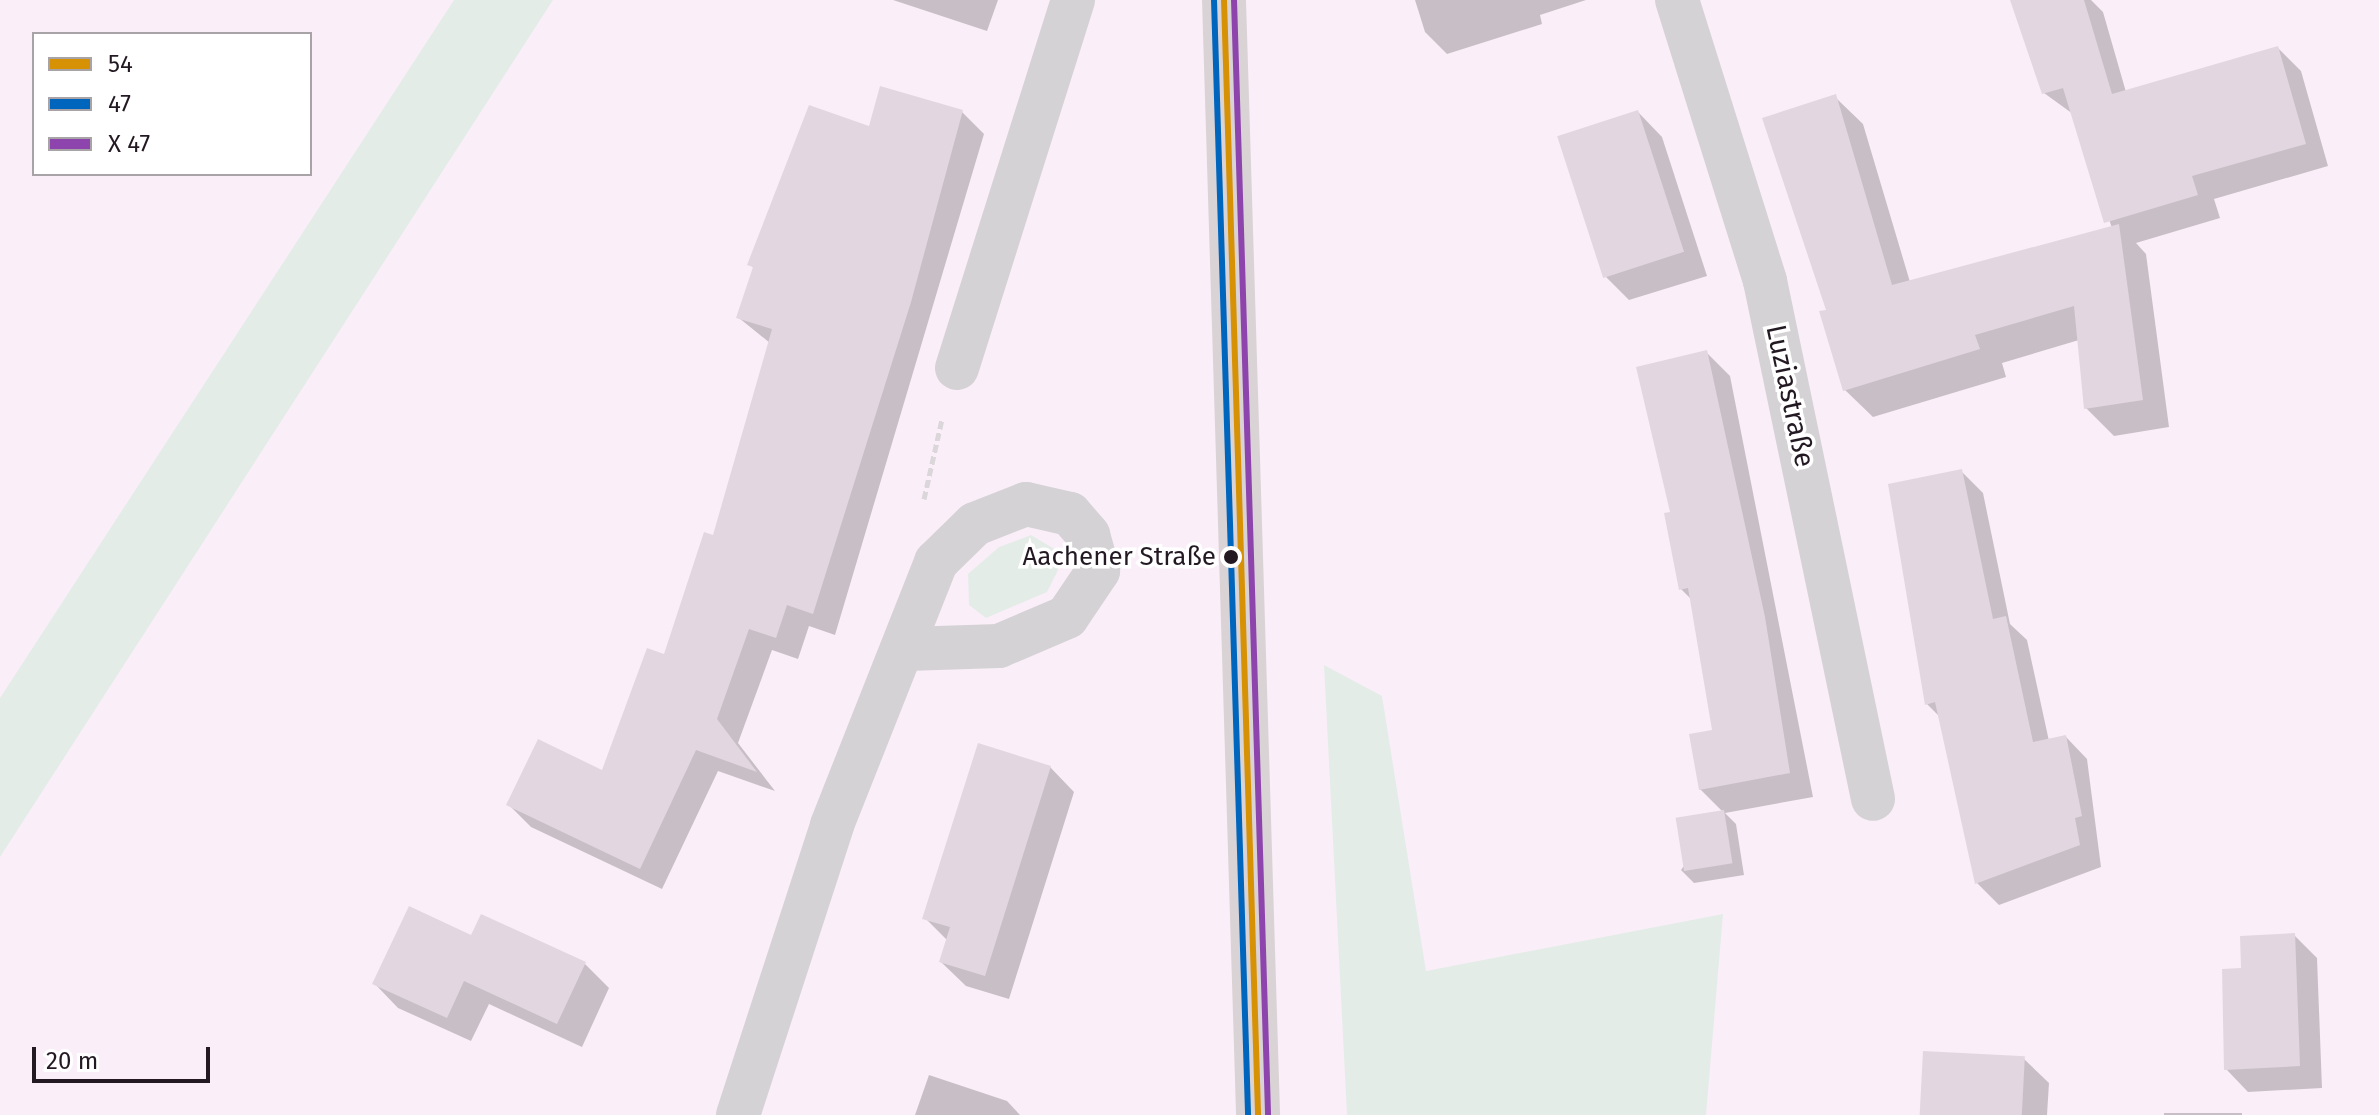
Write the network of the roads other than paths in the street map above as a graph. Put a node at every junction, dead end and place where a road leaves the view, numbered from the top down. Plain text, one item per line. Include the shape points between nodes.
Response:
1 (1073, 0) edge
2 (1224, 0) edge
3 (1677, 0) edge
4 (957, 368) road end
5 (907, 649) junction
6 (1873, 799) dead end
7 (738, 1115) edge
8 (1258, 1115) edge

1 - 4 street
2 - 8 main road
3 - 6 street, Luziastraße via 1765,281
5 - 5 street via 913,608 936,562 975,524 1026,504 1070,514 1088,535 1098,571 1067,617 999,646
5 - 7 street via 837,810

